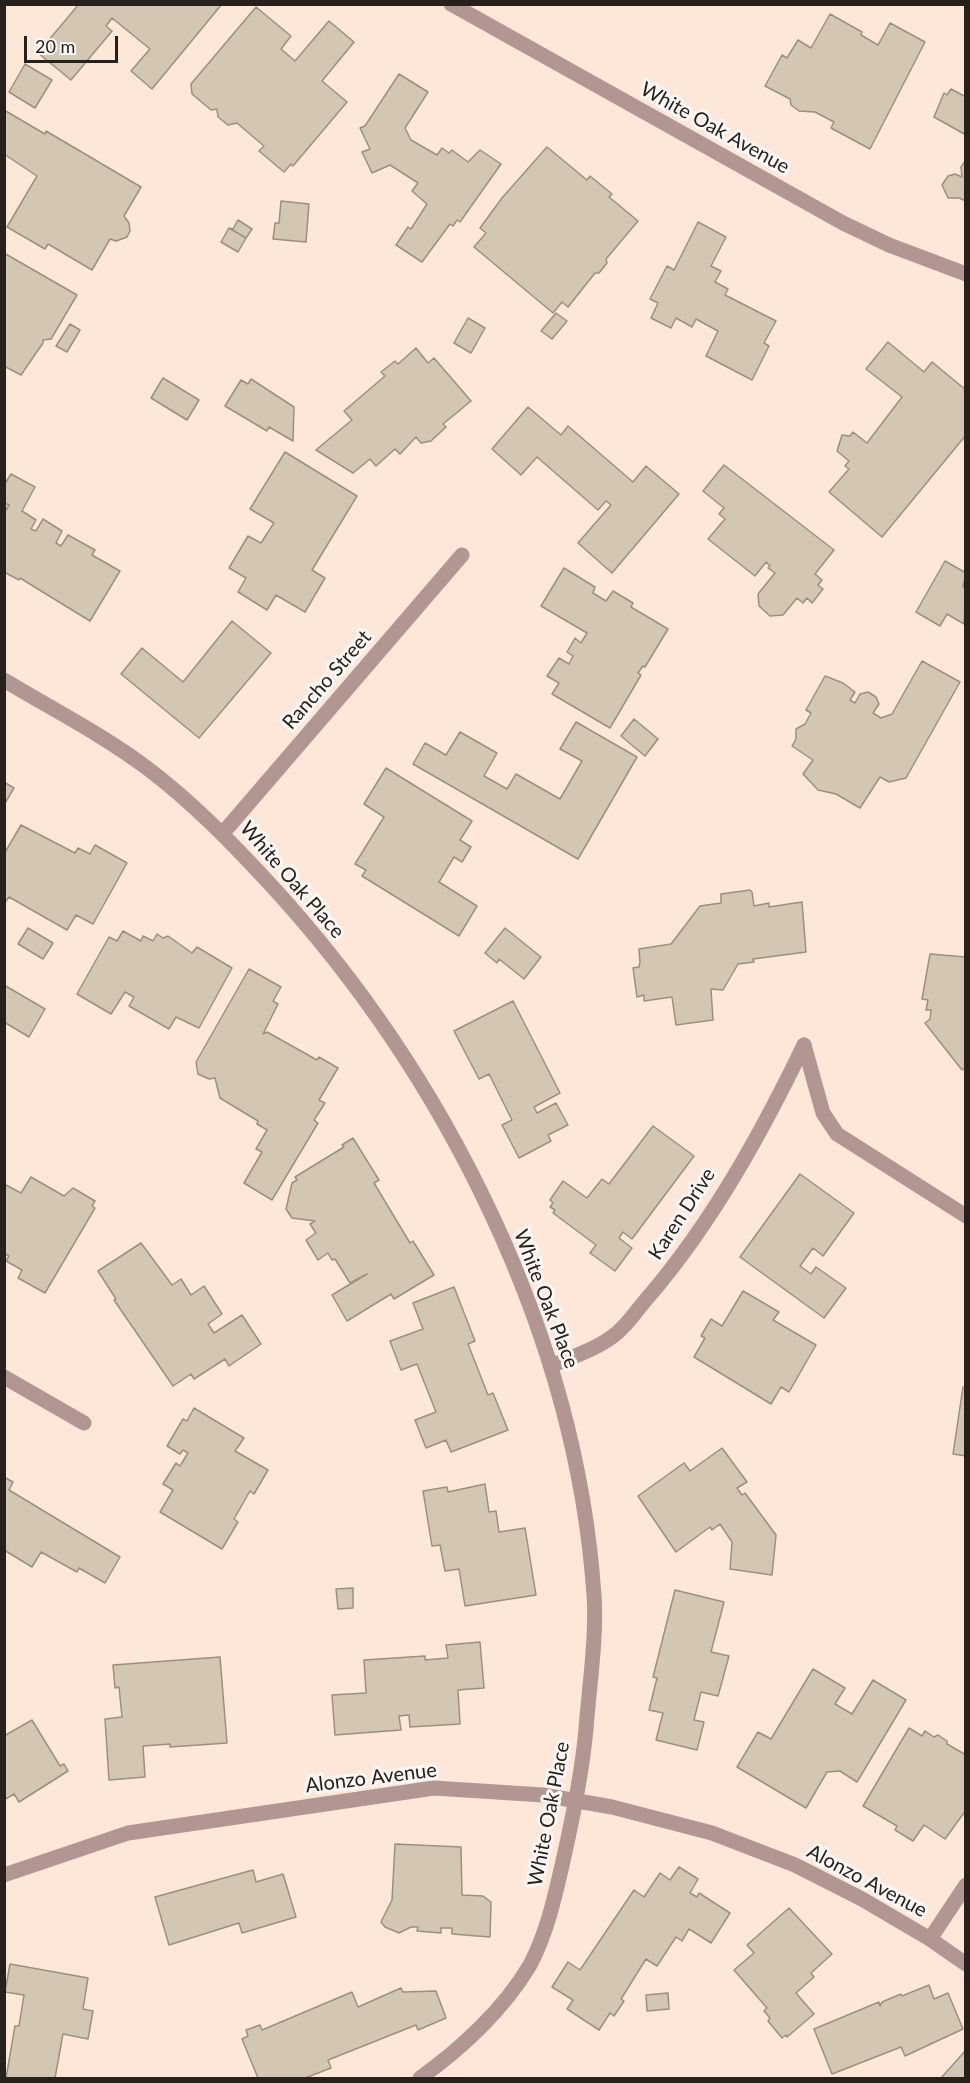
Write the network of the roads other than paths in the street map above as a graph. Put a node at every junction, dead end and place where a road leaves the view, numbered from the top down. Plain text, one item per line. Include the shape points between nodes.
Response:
1 (450, 4) edge
2 (966, 274) edge
3 (462, 555) dead end
4 (4, 680) edge
5 (223, 833) junction
6 (966, 1216) edge
7 (551, 1366) junction
8 (4, 1377) edge
9 (84, 1423) dead end
10 (577, 1800) junction
11 (4, 1875) edge
12 (966, 1885) edge
13 (930, 1939) junction
14 (966, 1964) edge
15 (420, 2079) edge

1 - 2 street, White Oak Avenue via 843,223
3 - 5 street, Rancho Street
4 - 5 street, White Oak Place via 147,768
5 - 7 street, White Oak Place via 309,927 386,1029 469,1168 512,1261
6 - 7 street, Karen Drive via 837,1134 823,1113 804,1045 777,1101 674,1266 618,1332 593,1349
7 - 10 street, White Oak Place via 582,1494 595,1599 584,1760
8 - 9 street
10 - 11 street, Alonzo Avenue via 434,1788 128,1833
10 - 13 street, Alonzo Avenue via 712,1833 795,1866
10 - 15 street, White Oak Place via 551,1914 530,1964 504,2002 447,2059
12 - 13 street
13 - 14 street, Alonzo Avenue

